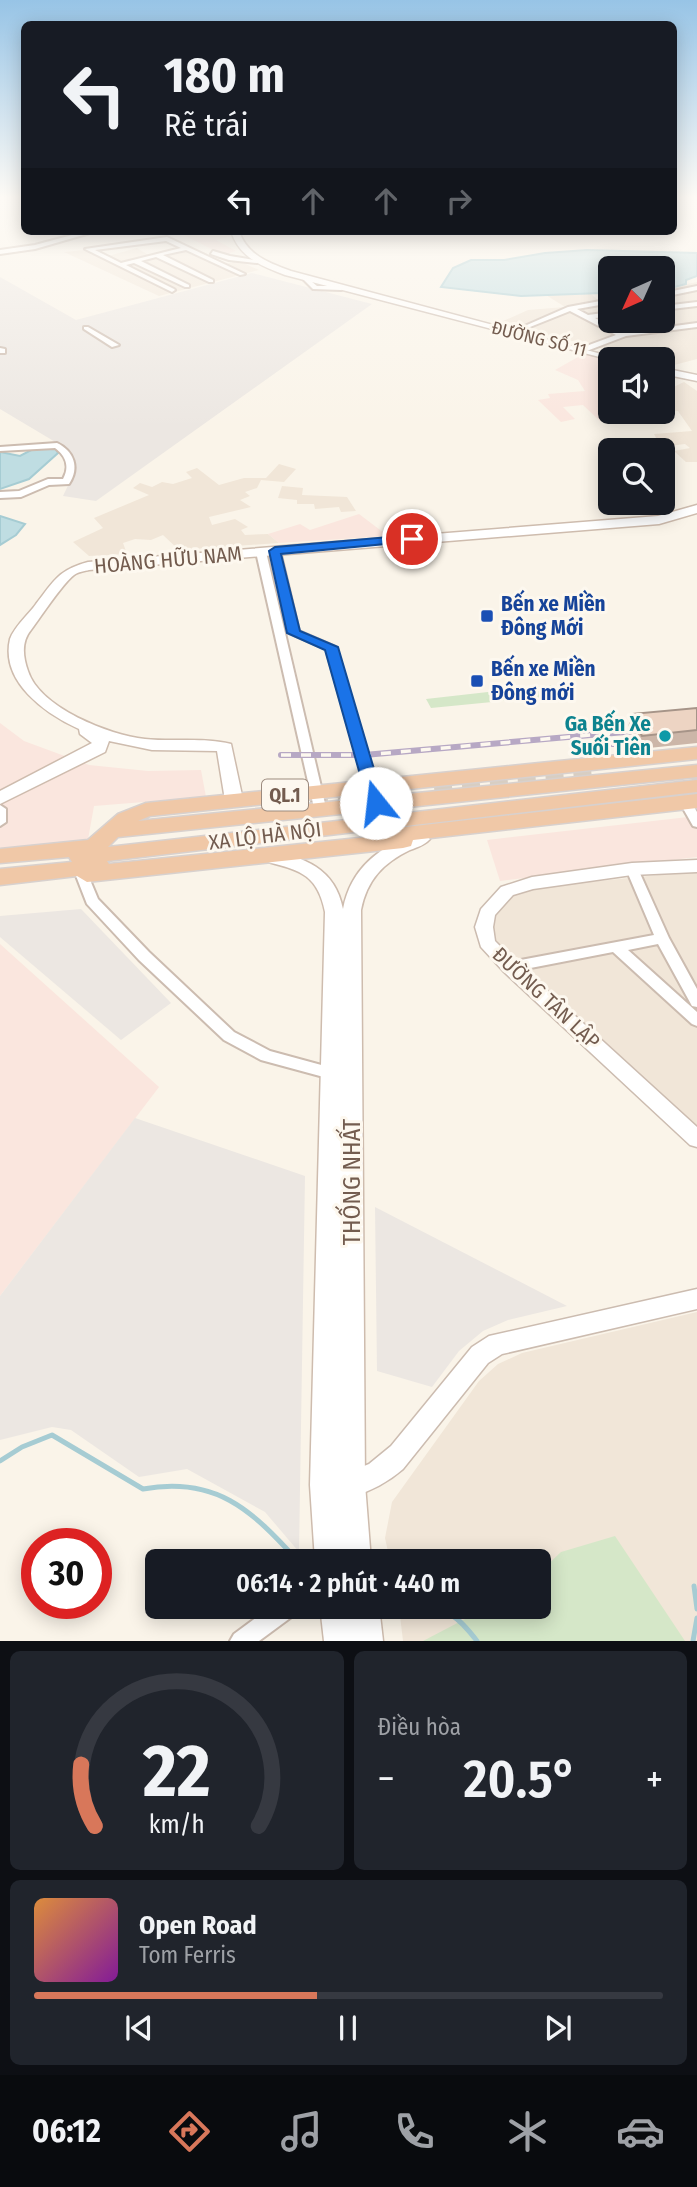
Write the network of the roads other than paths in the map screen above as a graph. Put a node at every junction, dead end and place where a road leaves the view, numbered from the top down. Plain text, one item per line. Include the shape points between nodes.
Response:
1 (142, 276) edge
2 (165, 276) edge
3 (207, 276) edge
4 (298, 276) edge
5 (211, 281) dead end
6 (187, 286) dead end
7 (697, 288) edge
8 (172, 290) dead end
9 (676, 292) edge
10 (598, 303) edge
11 (697, 304) edge
12 (676, 306) edge
13 (570, 308) junction
14 (598, 316) edge
15 (588, 317) junction
16 (697, 325) edge
17 (86, 328) dead end
18 (523, 328) dead end
19 (620, 334) junction
20 (115, 345) dead end
21 (584, 350) junction
22 (598, 354) edge
23 (675, 373) edge
24 (675, 376) edge
25 (697, 378) edge
26 (697, 388) edge
27 (0, 449) edge
28 (0, 495) edge
29 (697, 509) edge
30 (295, 548) junction
31 (268, 552) junction
32 (697, 753) edge
33 (697, 760) edge
34 (596, 771) tunnel mouth
35 (697, 771) edge
36 (434, 787) tunnel mouth
37 (408, 789) tunnel mouth
38 (374, 794) junction
39 (0, 798) edge
40 (234, 800) junction
41 (318, 800) junction
42 (282, 803) tunnel mouth
43 (694, 805) edge
44 (0, 809) edge
45 (0, 822) edge
46 (533, 823) junction
47 (119, 825) junction
48 (421, 839) junction
49 (345, 843) junction
50 (0, 856) edge
51 (257, 856) junction
52 (86, 861) junction
53 (0, 866) edge
54 (697, 866) edge
55 (632, 869) junction
56 (0, 877) edge
57 (0, 883) edge
58 (343, 911) junction
59 (662, 938) junction
60 (616, 947) junction
61 (510, 967) junction
62 (697, 1002) edge
63 (697, 1020) edge
64 (331, 1073) junction
65 (697, 1139) edge
66 (697, 1299) edge
67 (338, 1484) junction
68 (330, 1549) edge
69 (355, 1549) edge
70 (272, 1619) edge
71 (336, 1619) edge
72 (365, 1619) edge
73 (241, 1641) edge
74 (339, 1641) edge
75 (368, 1641) edge

1 - 8 street
2 - 6 street
3 - 5 street
4 - 21 street, ĐƯỜNG SỐ 11
7 - 9 street
10 - 13 street
11 - 12 street
13 - 15 street
13 - 18 street
14 - 15 street
15 - 19 street
16 - 19 street
17 - 20 street
19 - 21 street
21 - 22 street, ĐƯỜNG SỐ 11
23 - 25 street
24 - 26 street
27 - 28 street via 48,444 61,448 71,460 68,480 63,483
29 - 30 main road, HOÀNG HỮU NAM via 659,520
30 - 31 main road, HOÀNG HỮU NAM
30 - 39 main road, HOÀNG HỮU NAM via 88,563 65,570 18,625 6,662 29,700 101,741 99,748
31 - 38 street via 294,633 331,647
31 - 40 main road, HOÀNG HỮU NAM via 75,568 26,625 13,649 13,662 25,685 66,717 134,743 225,748
31 - 41 street
32 - 38 highway, XA LỘ HÀ NỘI / QL.1
33 - 34 highway
35 - 38 highway, XA LỘ HÀ NỘI / QL.1
36 - 37 highway
38 - 41 highway, XA LỘ HÀ NỘI / QL.1
40 - 41 highway, XA LỘ HÀ NỘI / QL.1
40 - 47 highway, XA LỘ HÀ NỘI / QL.1 via 146,810
41 - 47 highway, XA LỘ HÀ NỘI / QL.1
42 - 47 highway, QL.1
43 - 46 highway, XA LỘ HÀ NỘI / QL.1
43 - 52 highway, XA LỘ HÀ NỘI / QL.1
44 - 45 street
46 - 48 highway, XA LỘ HÀ NỘI / QL.1
46 - 49 highway, XA LỘ HÀ NỘI / QL.1
47 - 52 highway, XA LỘ HÀ NỘI / QL.1
48 - 49 highway, XA LỘ HÀ NỘI / QL.1
48 - 58 main road, THỐNG NHẤT via 389,852 372,865
49 - 51 highway, XA LỘ HÀ NỘI / QL.1
49 - 52 highway, XA LỘ HÀ NỘI / QL.1
50 - 52 highway, XA LỘ HÀ NỘI / QL.1
51 - 52 highway, XA LỘ HÀ NỘI / QL.1
51 - 58 main road, THỐNG NHẤT via 287,859 313,871
52 - 53 highway, XA LỘ HÀ NỘI / QL.1
52 - 56 highway, XA LỘ HÀ NỘI / QL.1
52 - 57 highway, XA LỘ HÀ NỘI / QL.1
52 - 64 street via 92,901 229,1036 266,1056
54 - 55 street, ĐƯỜNG TÂN LẬP
55 - 59 street
55 - 61 street, ĐƯỜNG TÂN LẬP via 532,883 507,891 487,914 484,927 487,943
58 - 64 main road, THỐNG NHẤT
58 - 67 main road, THỐNG NHẤT
59 - 60 street
59 - 62 street
60 - 61 street
60 - 63 street
61 - 65 street, ĐƯỜNG TÂN LẬP
64 - 67 main road, THỐNG NHẤT
66 - 67 street via 497,1344 480,1355 386,1469 365,1480
67 - 68 main road, THỐNG NHẤT
67 - 69 main road, THỐNG NHẤT
70 - 73 street
71 - 74 main road
72 - 75 main road

